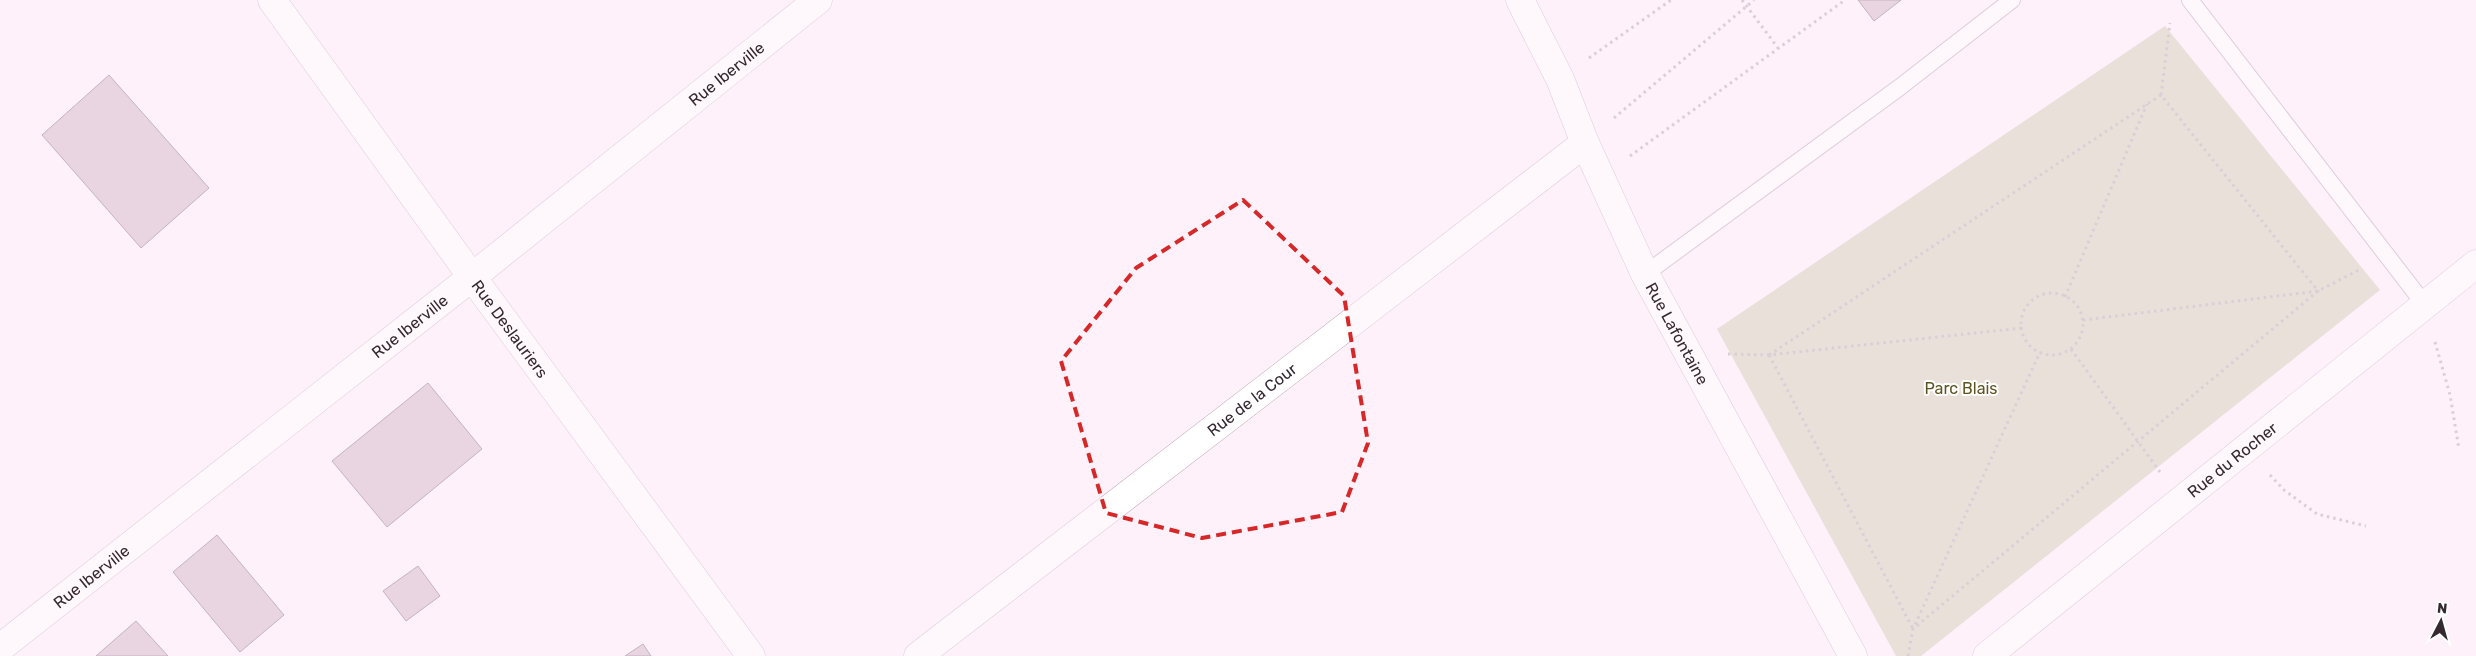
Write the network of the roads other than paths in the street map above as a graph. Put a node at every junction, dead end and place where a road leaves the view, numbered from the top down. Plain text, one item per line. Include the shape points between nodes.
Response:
1 (272, 0) edge
2 (818, 0) edge
3 (1520, 0) edge
4 (2012, 0) edge
5 (2190, 0) edge
6 (1585, 143) junction
7 (2476, 264) edge
8 (1645, 274) junction
9 (472, 277) junction
10 (2424, 305) junction
11 (0, 648) edge
12 (751, 656) edge
13 (918, 656) edge
14 (1853, 656) edge
15 (1987, 656) edge

1 - 9 street, Rue Deslauriers
2 - 9 street, Rue Iberville
3 - 6 street, Rue Lafontaine via 1560,79
4 - 8 lane via 1900,87
5 - 10 lane
6 - 8 street, Rue Lafontaine
6 - 13 street, Rue de la Cour
7 - 10 street, Rue du Rocher
8 - 14 street, Rue Lafontaine
9 - 11 street, Rue Iberville
9 - 12 street, Rue Deslauriers
10 - 15 street, Rue du Rocher

